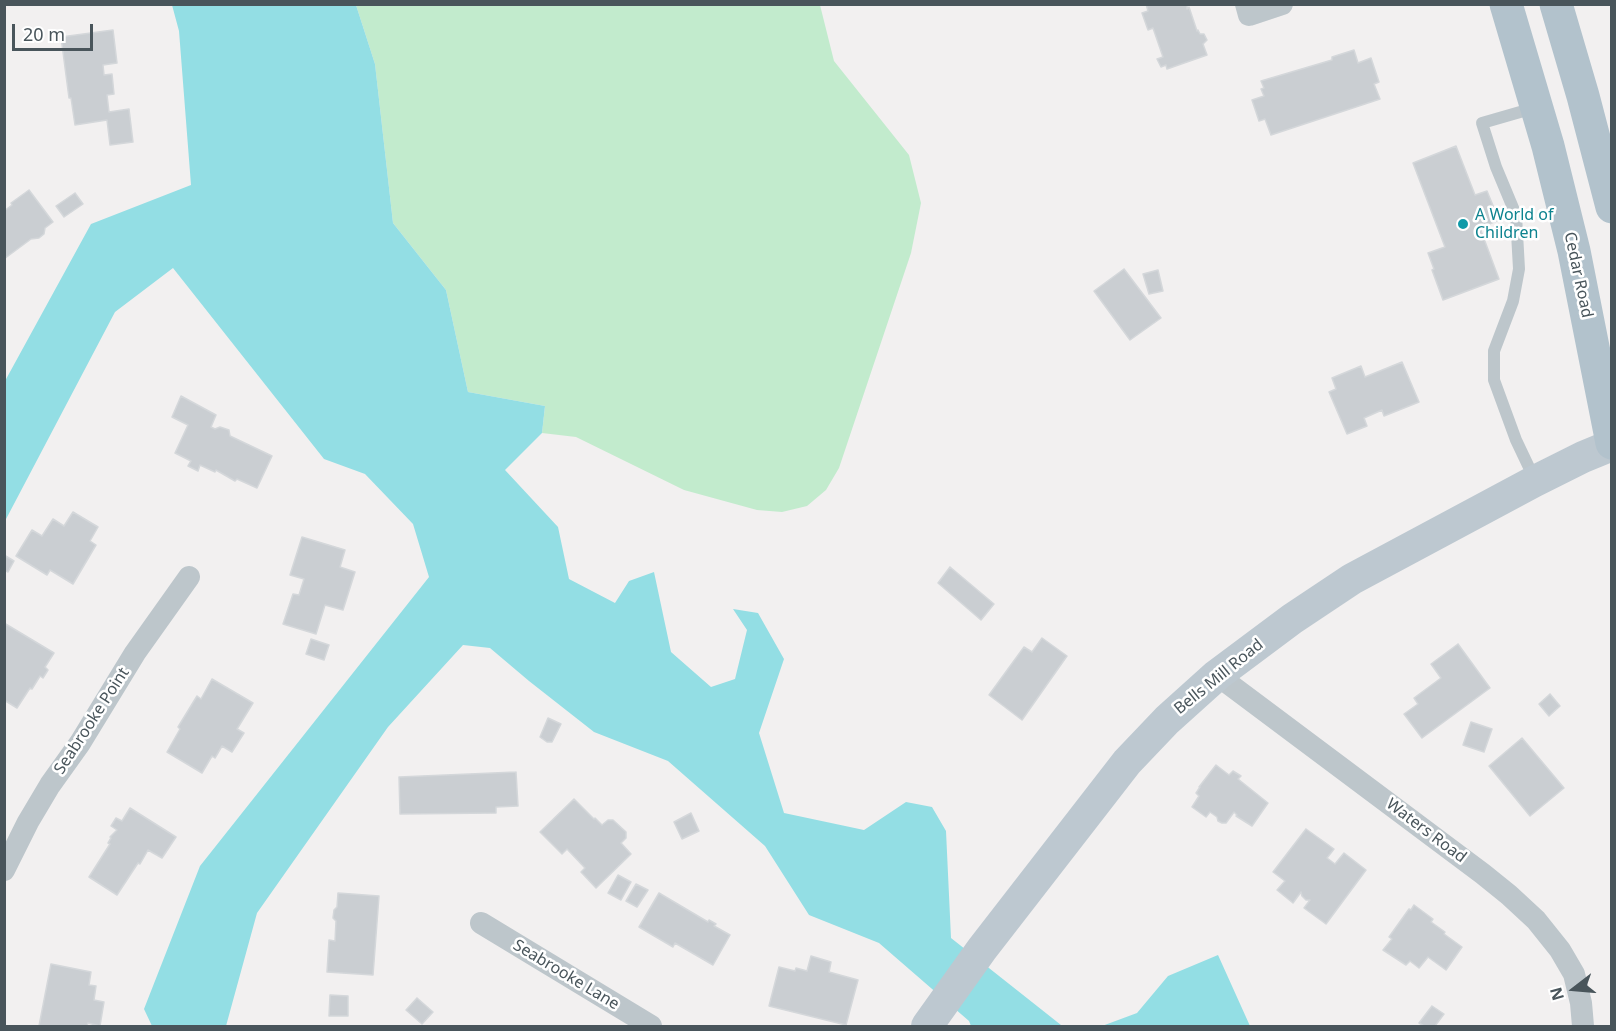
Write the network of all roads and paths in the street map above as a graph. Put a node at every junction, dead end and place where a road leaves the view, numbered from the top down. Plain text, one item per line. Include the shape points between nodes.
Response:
1 (1246, 4) edge
2 (1282, 4) edge
3 (1506, 4) edge
4 (1556, 4) edge
5 (1536, 107) junction
6 (1611, 207) edge
7 (1611, 444) edge
8 (1535, 481) junction
9 (189, 578) dead end
10 (1217, 675) junction
11 (4, 870) edge
12 (482, 923) dead end
13 (932, 1019) edge
14 (641, 1024) edge
15 (1583, 1026) edge

1 - 2 street via 1249,15
3 - 5 main road, Cedar Road
4 - 6 main road
5 - 7 main road, Cedar Road via 1574,251
5 - 8 lane via 1482,123 1516,215 1519,269 1513,301 1494,351 1494,380
7 - 8 street, Bells Mill Road
8 - 10 street, Bells Mill Road via 1352,579
9 - 11 street, Seabrooke Point via 50,784
10 - 13 street, Bells Mill Road via 1127,762
10 - 15 street, Waters Road via 1483,874 1536,920 1574,974
12 - 14 street, Seabrooke Lane

